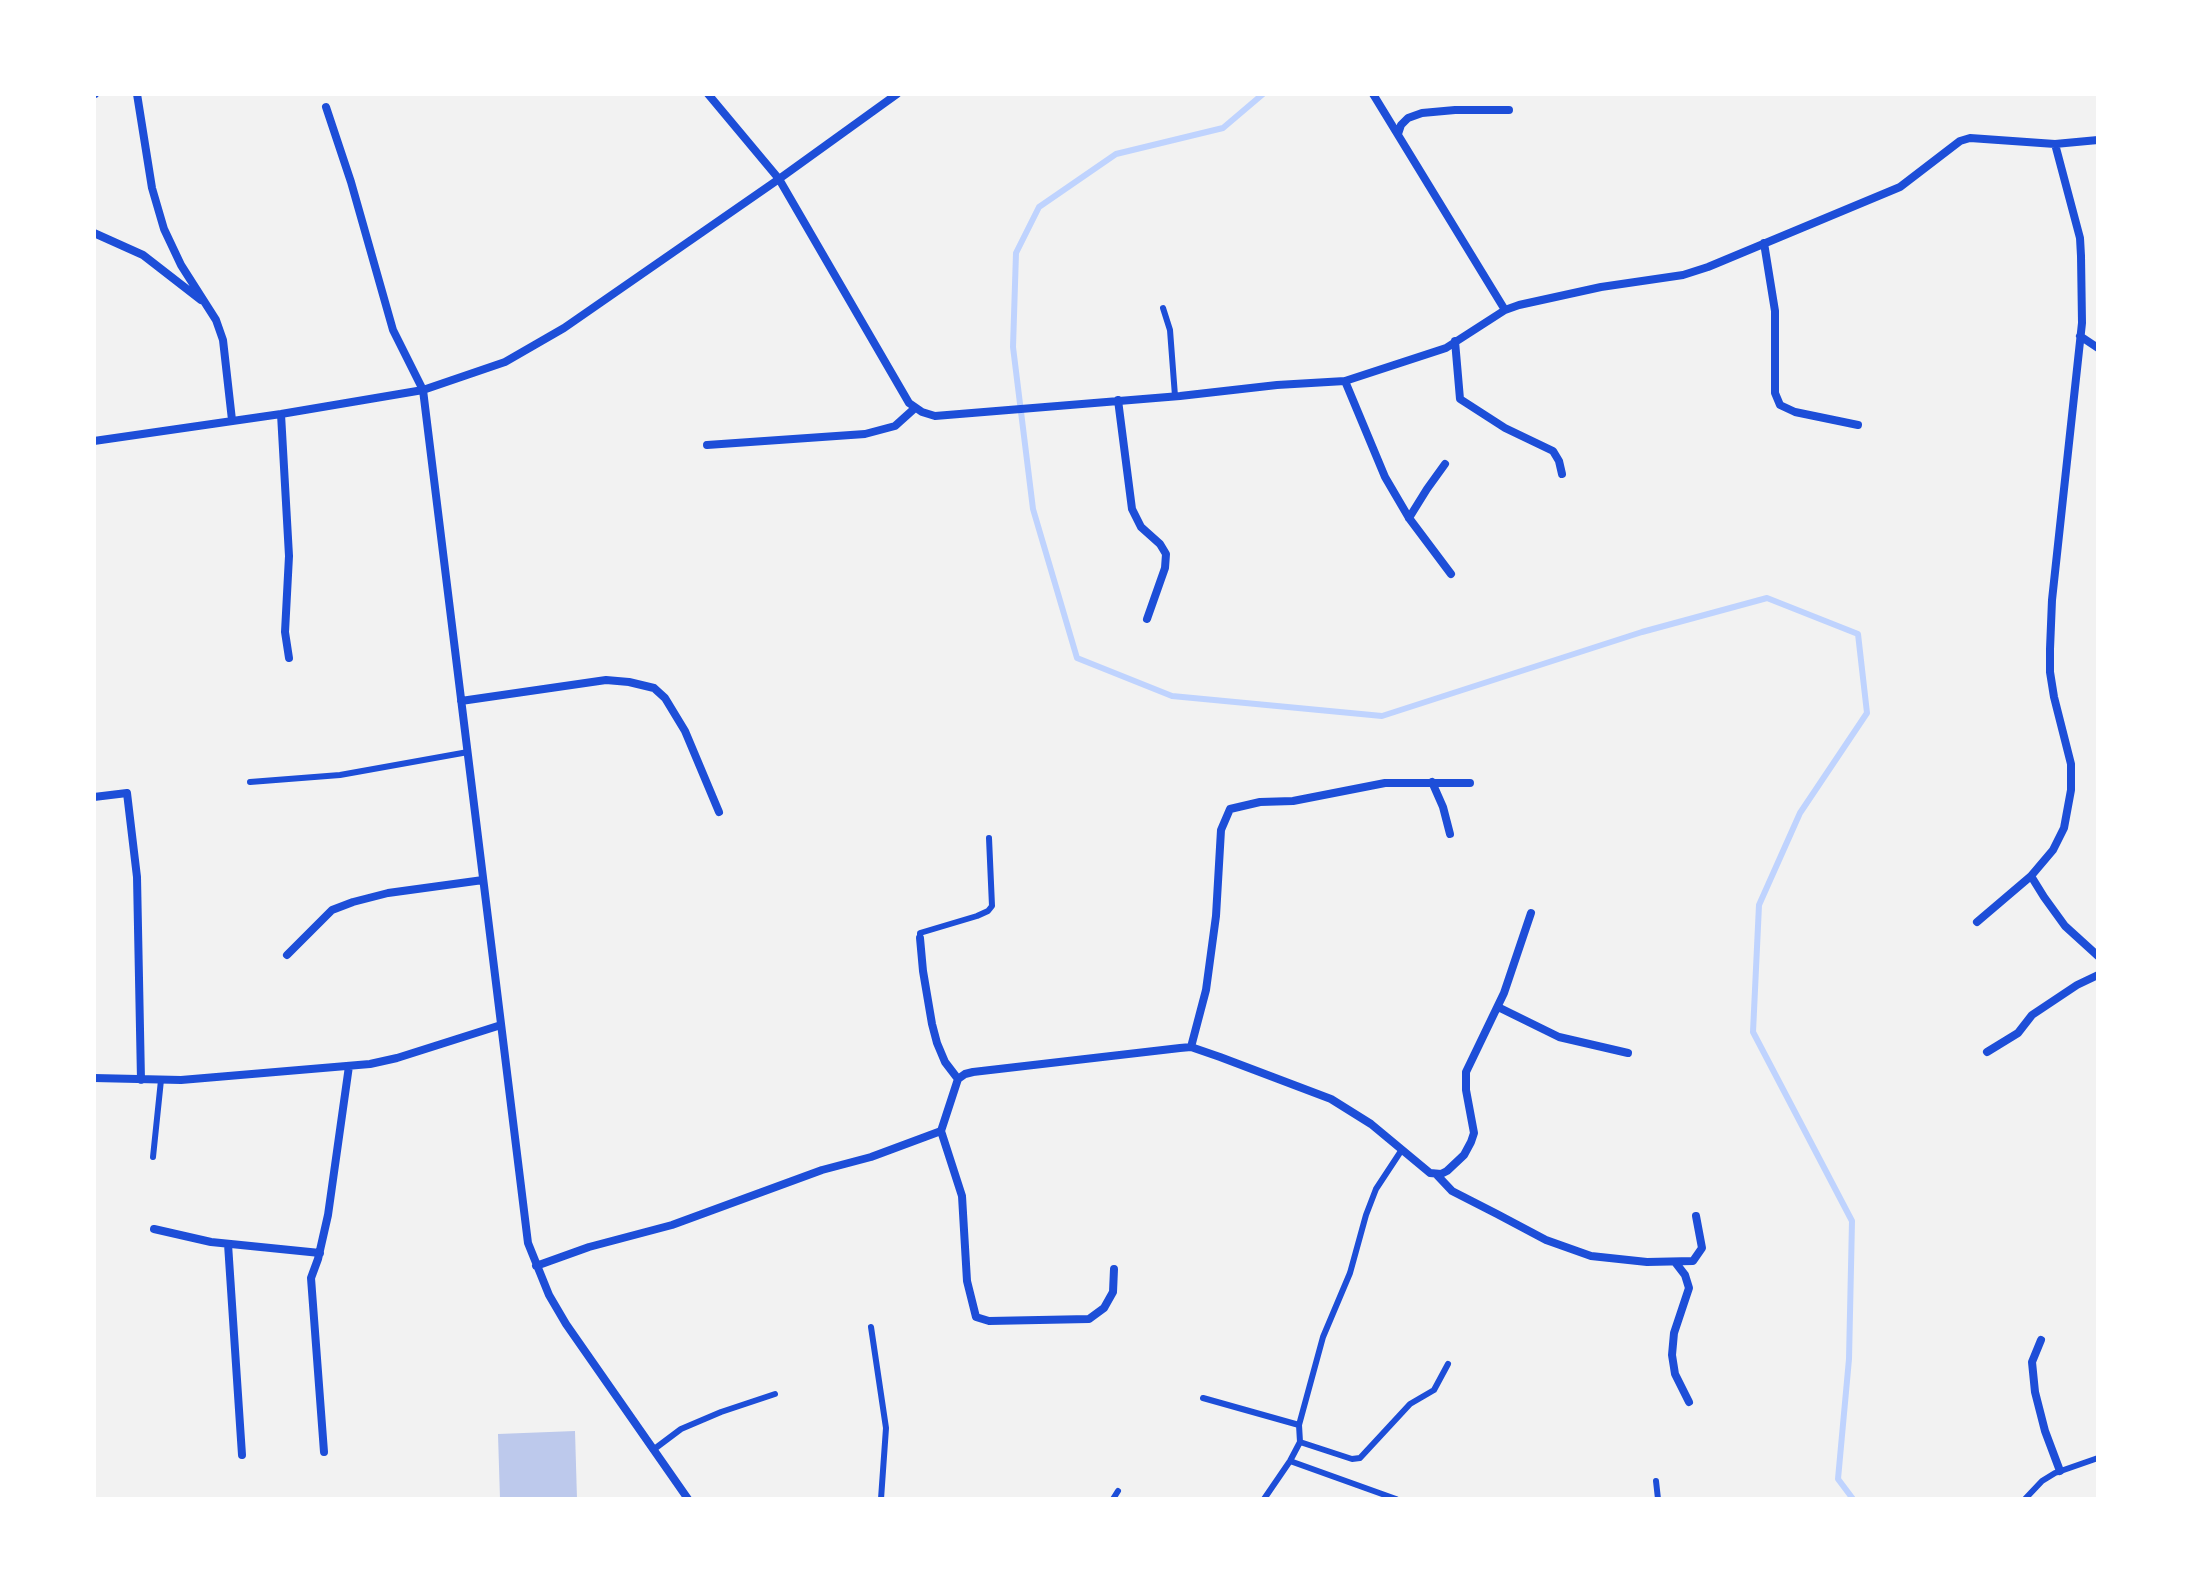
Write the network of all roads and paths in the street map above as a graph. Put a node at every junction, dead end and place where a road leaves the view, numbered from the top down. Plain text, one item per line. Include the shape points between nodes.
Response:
1 (137, 94) edge
2 (708, 94) edge
3 (897, 94) edge
4 (1373, 94) edge
5 (326, 107) dead end
6 (1509, 110) dead end
7 (1398, 134) junction
8 (2098, 140) edge
9 (2055, 144) junction
10 (779, 179) junction
11 (94, 233) edge
12 (1764, 243) junction
13 (204, 302) junction
14 (1163, 308) dead end
15 (1505, 310) junction
16 (2080, 336) junction
17 (1455, 341) junction
18 (2098, 348) edge
19 (1345, 381) junction
20 (423, 390) junction
21 (1175, 396) junction
22 (1118, 400) junction
23 (915, 408) junction
24 (281, 414) junction
25 (232, 420) junction
26 (1858, 425) dead end
27 (94, 441) edge
28 (707, 445) dead end
29 (1445, 464) dead end
30 (1562, 474) dead end
31 (1409, 518) junction
32 (1451, 574) dead end
33 (1147, 619) dead end
34 (289, 658) dead end
35 (461, 701) junction
36 (468, 752) junction
37 (250, 782) dead end
38 (1432, 782) junction
39 (1470, 783) dead end
40 (94, 797) edge
41 (719, 812) dead end
42 (1450, 834) dead end
43 (989, 838) dead end
44 (2031, 876) junction
45 (483, 880) junction
46 (1531, 913) dead end
47 (1977, 922) dead end
48 (920, 938) joint
49 (287, 955) dead end
50 (2098, 956) edge
51 (2098, 975) edge
52 (1498, 1007) junction
53 (501, 1025) junction
54 (1191, 1047) junction
55 (1987, 1052) dead end
56 (1628, 1053) dead end
57 (349, 1066) junction
58 (94, 1078) edge
59 (958, 1079) junction
60 (141, 1080) junction
61 (161, 1080) junction
62 (941, 1131) junction
63 (1401, 1151) junction
64 (153, 1157) dead end
65 (1436, 1174) junction
66 (1696, 1216) dead end
67 (154, 1229) dead end
68 (228, 1244) junction
69 (320, 1253) junction
70 (1675, 1262) junction
71 (536, 1266) junction
72 (1114, 1269) dead end
73 (871, 1327) dead end
74 (2041, 1340) dead end
75 (1448, 1364) dead end
76 (775, 1394) dead end
77 (1203, 1398) dead end
78 (1689, 1402) dead end
79 (1299, 1425) junction
80 (1300, 1442) junction
81 (653, 1450) junction
82 (324, 1452) dead end
83 (242, 1455) dead end
84 (2098, 1458) edge
85 (1290, 1461) junction
86 (2060, 1471) junction
87 (1656, 1481) dead end
88 (1118, 1491) dead end
89 (688, 1499) edge
90 (881, 1499) edge
91 (1113, 1499) edge
92 (1264, 1499) edge
93 (1396, 1499) edge
94 (1658, 1499) edge
95 (2025, 1499) edge

1 - 13 street via 164,229
2 - 10 street
3 - 10 street
4 - 7 street
5 - 20 street via 393,330
6 - 7 street via 1422,113 1408,118
7 - 15 street
8 - 9 street
9 - 12 street via 1960,141 1900,187
9 - 16 street via 2080,238
10 - 20 street via 541,343 505,362
10 - 23 street
11 - 13 street via 143,255
12 - 15 street via 1683,275 1601,287
12 - 26 street via 1775,311 1775,393 1780,405
13 - 25 street via 223,340
14 - 21 lane
15 - 17 street
16 - 18 street
16 - 44 street via 2050,637 2050,672 2071,764 2071,790 2064,828
17 - 19 street
17 - 30 street via 1460,399 1553,451
19 - 21 street
19 - 31 street via 1385,477
20 - 24 street
20 - 35 street
21 - 22 street
22 - 23 street via 935,416
22 - 33 street via 1132,509 1166,554
23 - 28 street via 895,426 865,434
24 - 25 street
24 - 34 street
25 - 27 street
29 - 31 street
31 - 32 street
35 - 36 street
35 - 41 street via 606,680 654,688 685,731
36 - 37 lane via 340,775
36 - 45 street
38 - 39 street
38 - 42 street
38 - 54 street via 1385,783 1230,809 1221,830 1206,990
40 - 60 street via 127,793 137,877
43 - 48 lane via 992,906 977,916 920,933
44 - 47 street
44 - 50 street via 2065,926
45 - 49 street via 388,893 332,910
45 - 53 street
46 - 52 street
48 - 59 street via 937,1043
51 - 55 street via 2032,1015 2018,1033
52 - 56 street via 1559,1037
52 - 65 street via 1466,1072 1471,1142 1447,1171
53 - 57 street via 397,1058
53 - 71 street via 528,1243
54 - 59 street via 973,1072
54 - 63 street via 1331,1099
57 - 61 street
57 - 69 street
58 - 60 street
59 - 62 street
60 - 61 street
61 - 64 lane
62 - 71 street via 672,1225
62 - 72 street via 962,1196 967,1281 976,1317 1089,1319 1113,1292
63 - 65 street
63 - 79 lane via 1380,1181 1366,1215
65 - 70 street via 1452,1191 1546,1240 1591,1256
66 - 70 street via 1702,1248 1693,1261
67 - 68 street
68 - 69 street
68 - 83 street
69 - 82 street via 311,1278
70 - 78 street via 1689,1288 1672,1355
71 - 81 street via 566,1324
73 - 90 lane via 886,1428
74 - 86 street via 2032,1362 2035,1392
75 - 80 lane via 1434,1390 1410,1404 1360,1458
76 - 81 lane via 681,1429
77 - 79 lane
79 - 80 lane
80 - 85 lane
81 - 89 street
84 - 86 lane
85 - 92 lane
85 - 93 lane
86 - 95 lane
87 - 94 lane
88 - 91 lane

